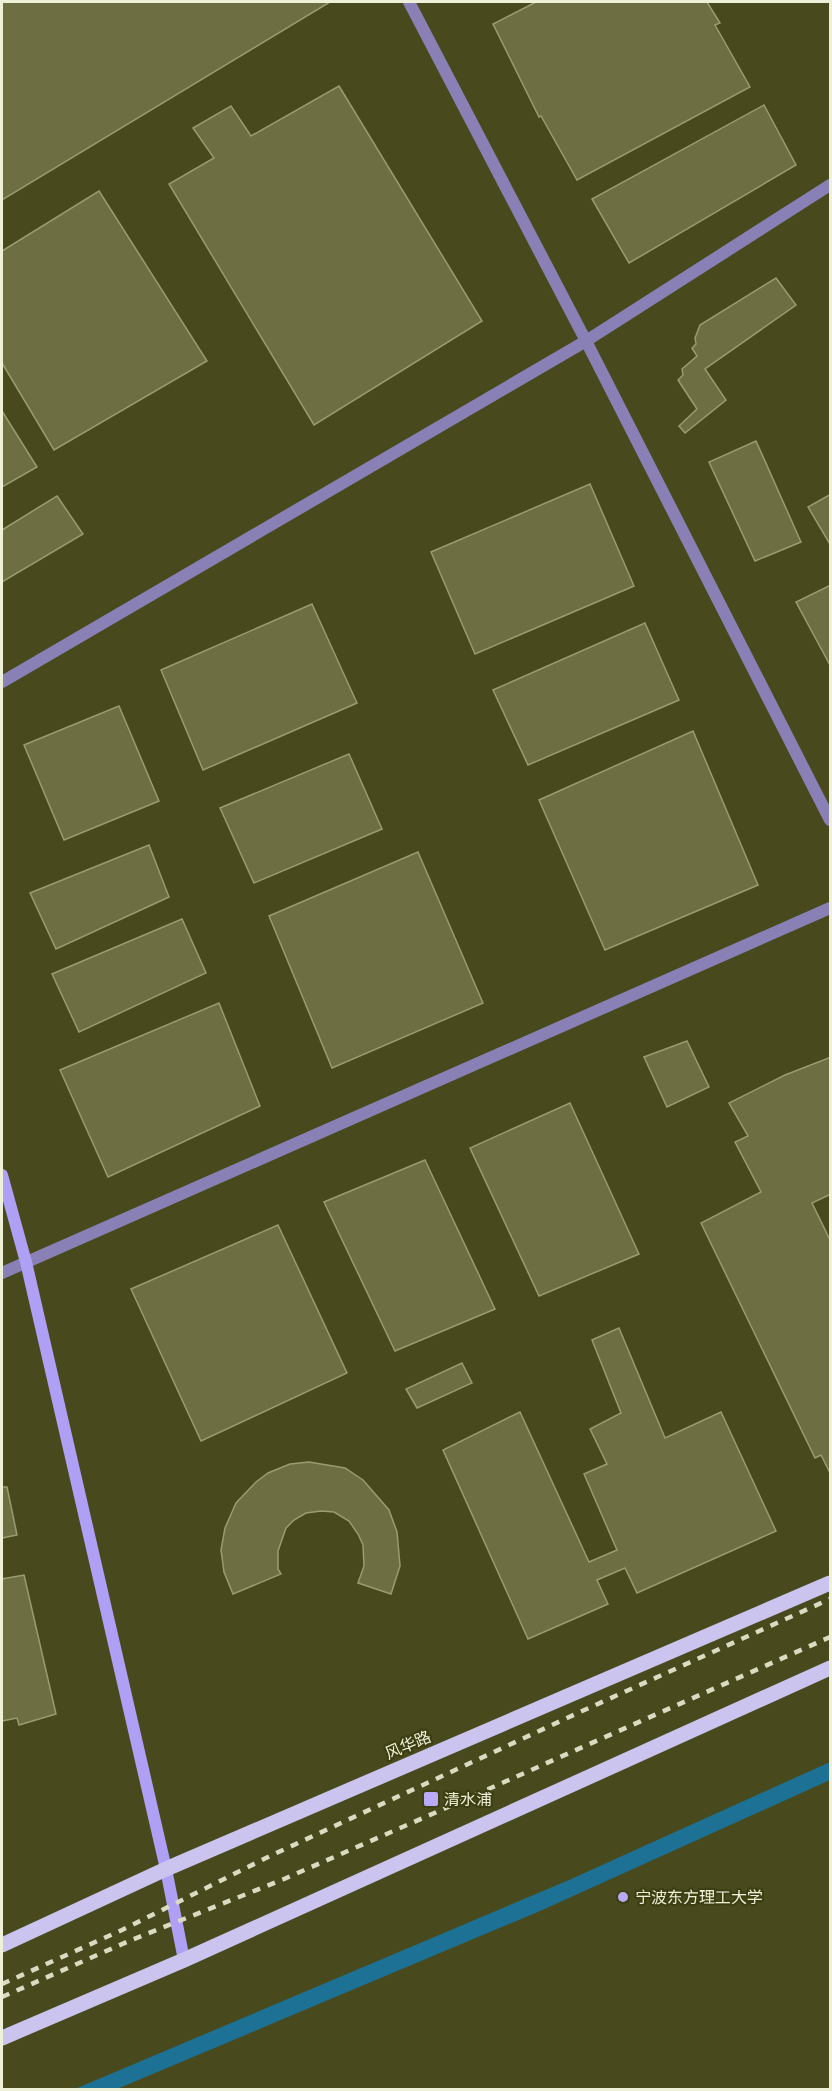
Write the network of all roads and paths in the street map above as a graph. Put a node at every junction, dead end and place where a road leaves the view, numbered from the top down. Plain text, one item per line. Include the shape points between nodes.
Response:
1 (409, 2) edge
2 (831, 185) edge
3 (586, 341) junction
4 (2, 682) edge
5 (831, 820) edge
6 (831, 908) edge
7 (2, 1175) edge
8 (26, 1262) junction
9 (2, 1273) edge
10 (831, 1583) edge
11 (831, 1668) edge
12 (166, 1869) junction
13 (2, 1946) edge
14 (184, 1960) junction
15 (2, 2038) edge

1 - 3 street
2 - 3 street
3 - 4 street
3 - 5 street
6 - 8 street
7 - 8 main road
8 - 9 street
8 - 12 main road
10 - 12 main road, 风华路
11 - 14 main road
12 - 13 main road, 风华路
12 - 14 main road
14 - 15 main road

